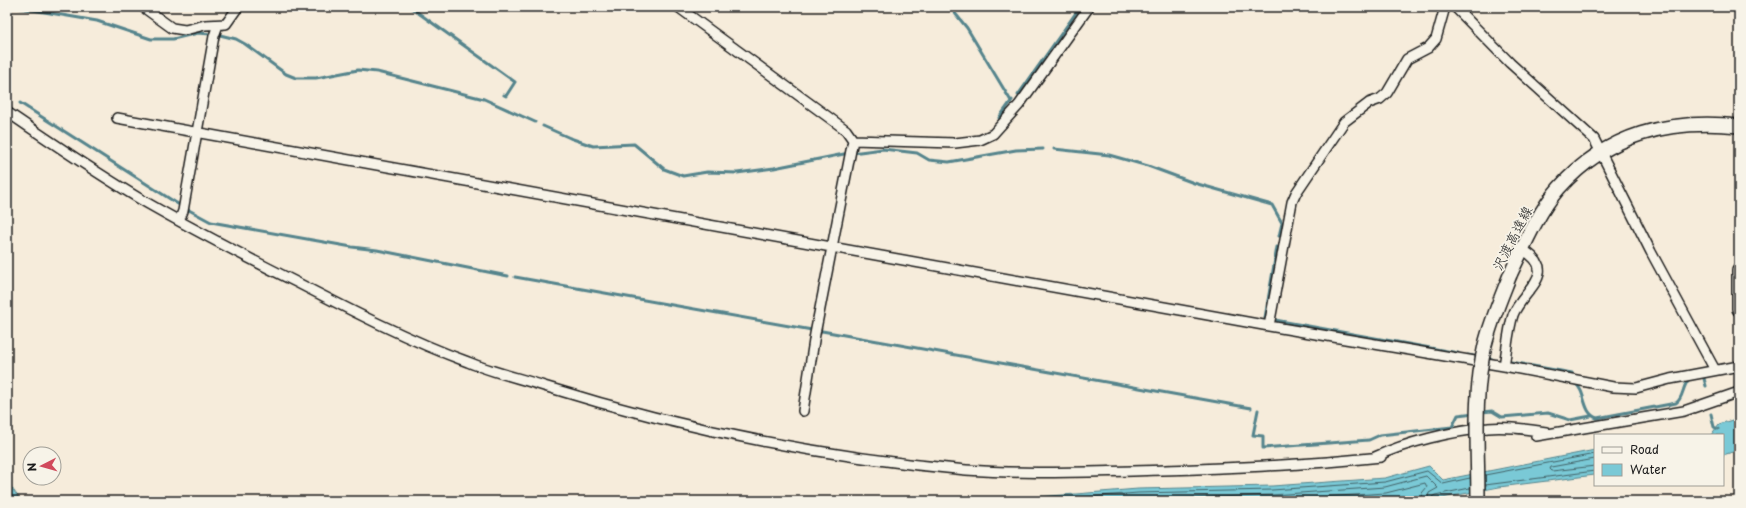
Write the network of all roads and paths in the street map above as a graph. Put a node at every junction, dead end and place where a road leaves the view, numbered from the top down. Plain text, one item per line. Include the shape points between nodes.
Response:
1 (143, 7) edge
2 (238, 7) edge
3 (678, 7) edge
4 (1089, 7) edge
5 (1445, 7) edge
6 (1455, 7) edge
7 (218, 25) junction
8 (7, 112) edge
9 (117, 118) dead end
10 (1739, 126) edge
11 (197, 132) junction
12 (851, 147) junction
13 (1601, 151) junction
14 (178, 221) junction
15 (832, 246) junction
16 (1523, 250) junction
17 (1739, 271) edge
18 (1739, 309) edge
19 (1269, 326) junction
20 (1504, 366) junction
21 (1739, 366) edge
22 (1715, 370) junction
23 (1739, 392) edge
24 (803, 411) dead end
25 (1554, 433) junction
26 (1536, 436) dead end
27 (1478, 501) edge

1 - 7 street via 177,30
2 - 7 street via 226,24
3 - 12 street via 846,130
4 - 12 street via 1019,105 993,134 968,142
5 - 19 street via 1436,39 1428,48 1407,59 1387,93 1344,122 1296,193 1292,202
6 - 13 street via 1510,63 1594,139
7 - 11 street
8 - 14 street
9 - 11 street
10 - 13 main road, 沢渡高遠線 via 1668,126 1634,136
11 - 14 street via 183,211
11 - 15 street
12 - 15 street
13 - 16 main road, 沢渡高遠線 via 1559,188 1542,213
13 - 22 street via 1651,252
14 - 25 street via 356,314 471,364 598,403 690,426 842,455 968,470 1173,470 1376,458 1385,452 1418,442 1489,428
15 - 19 street
15 - 24 street
16 - 20 street via 1538,262 1539,274 1534,287 1518,304 1514,314
16 - 27 main road, 沢渡高遠線, bridge via 1510,275 1485,345 1477,400
17 - 18 main road
19 - 20 street
20 - 22 street via 1624,388 1636,388
21 - 22 street
23 - 25 street via 1684,410
25 - 26 street

